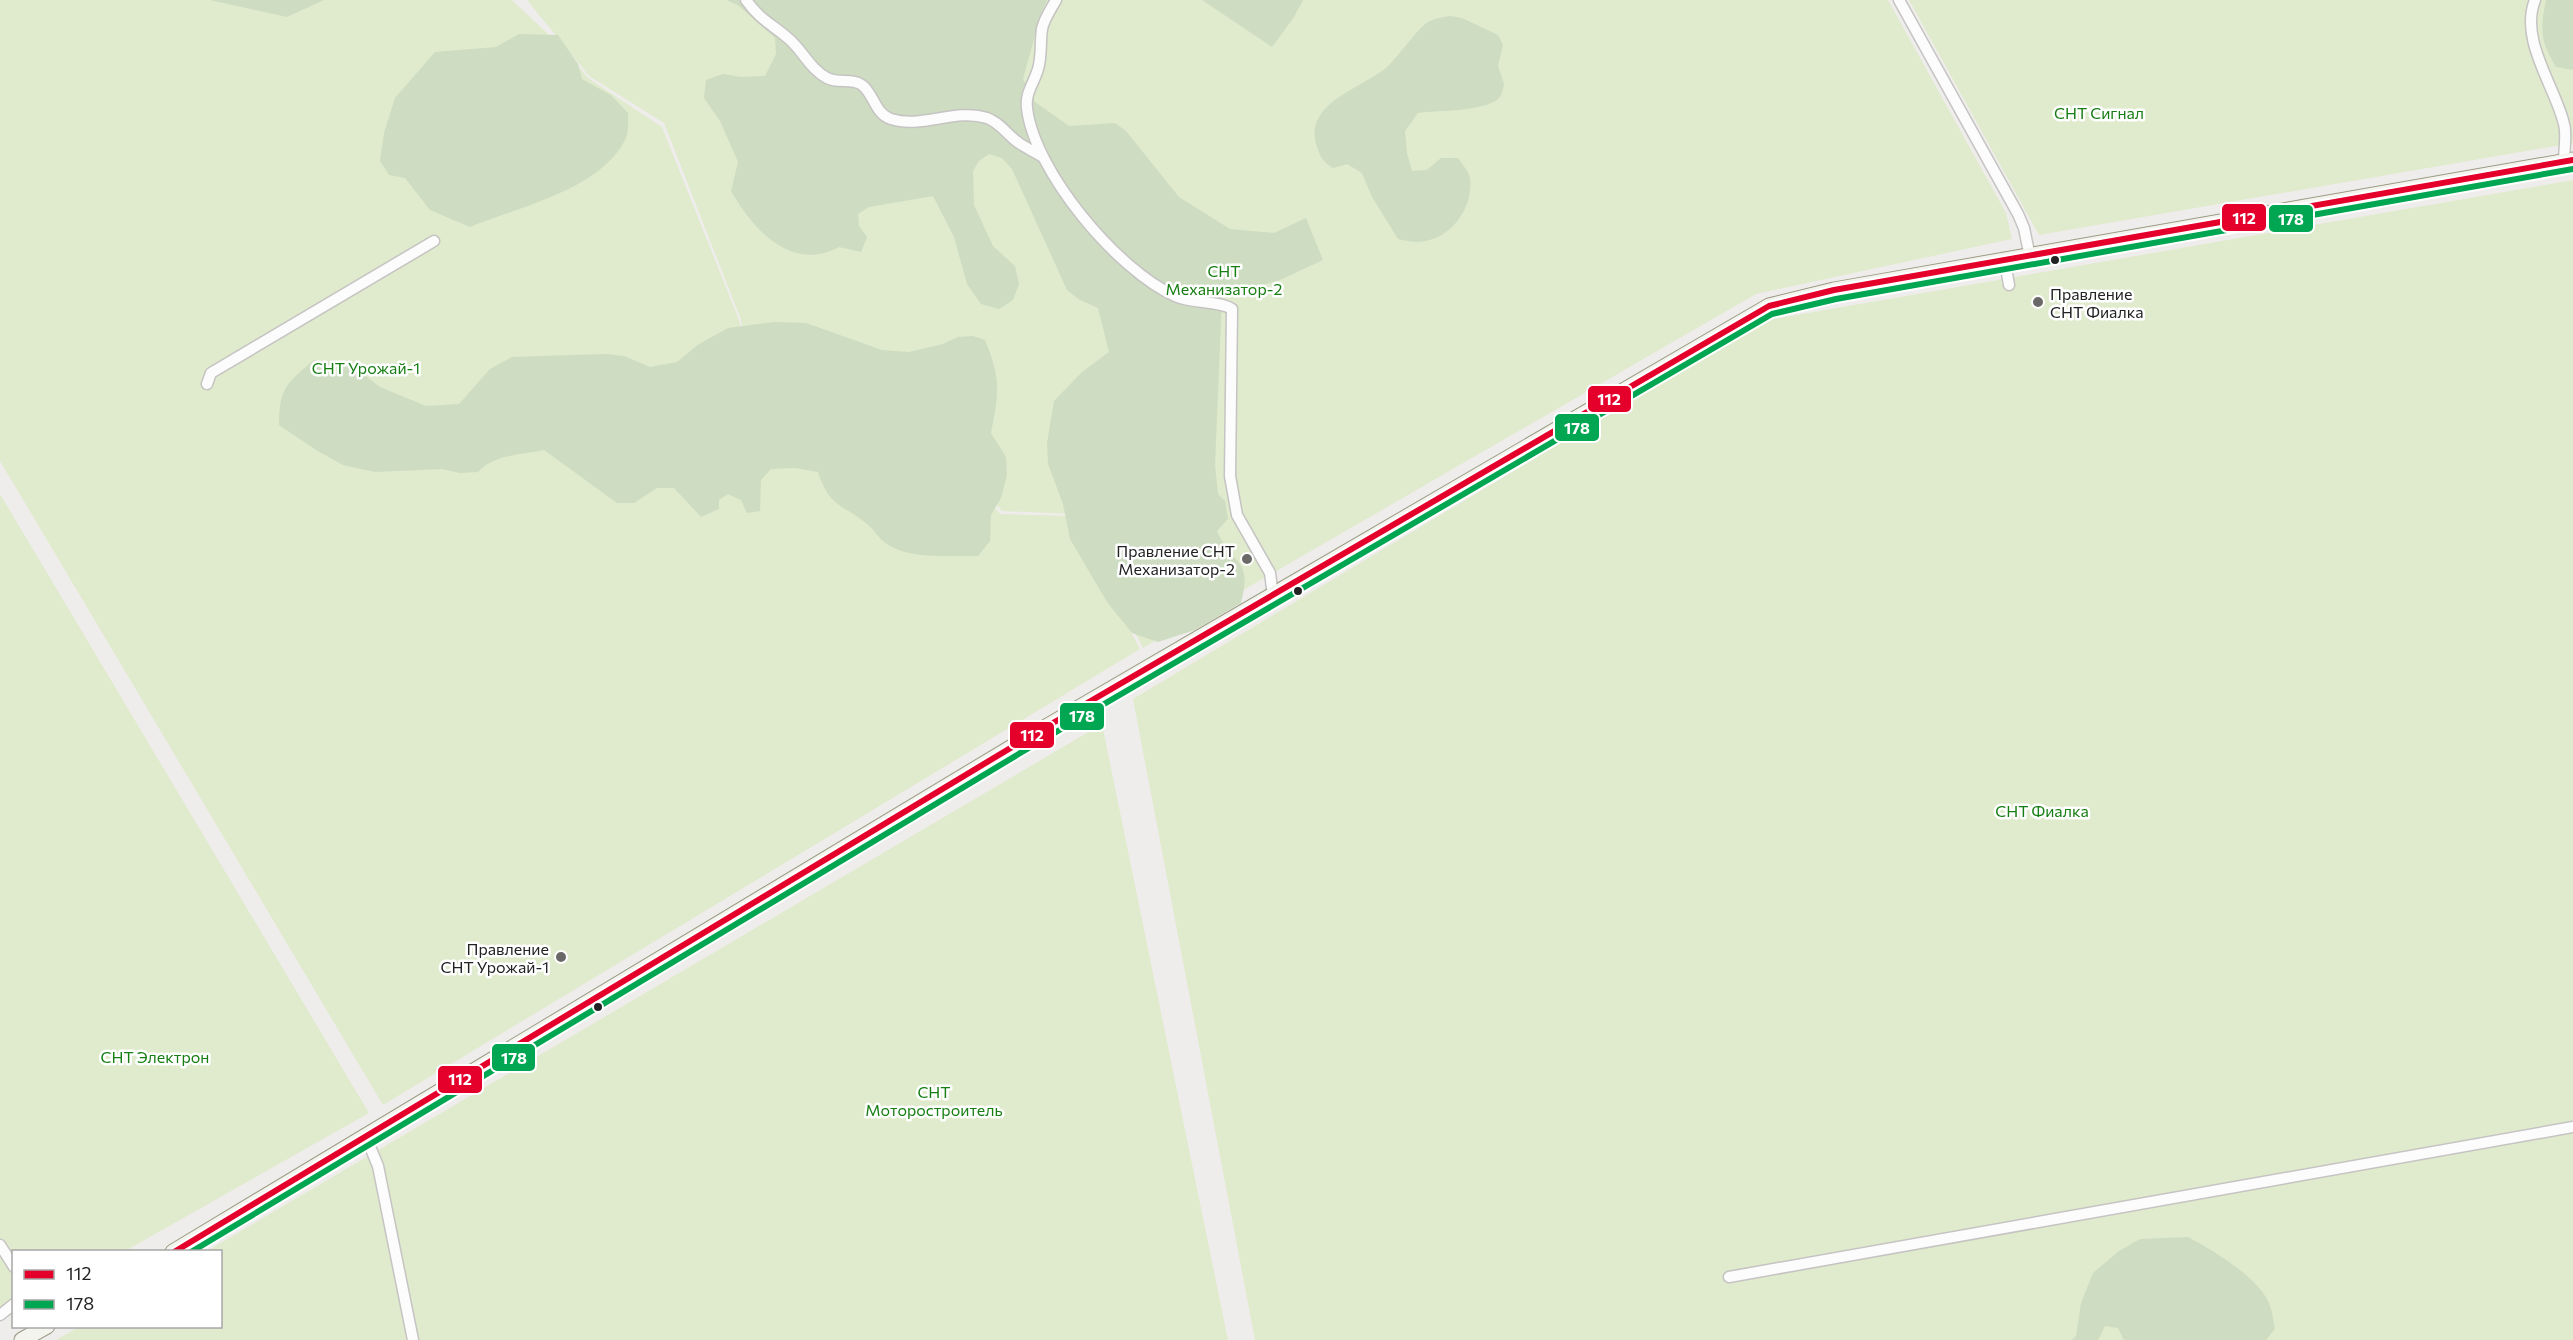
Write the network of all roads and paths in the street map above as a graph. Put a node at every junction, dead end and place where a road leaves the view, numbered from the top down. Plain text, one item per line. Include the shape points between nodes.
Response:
1 (746, 0) edge
2 (1056, 0) edge
3 (1899, 0) edge
4 (2535, 0) edge
5 (1042, 157) junction
6 (2569, 161) edge
7 (434, 241) dead end
8 (2030, 257) junction
9 (2005, 262) junction
10 (2009, 285) dead end
11 (207, 384) dead end
12 (1273, 596) junction
13 (2573, 1126) edge
14 (366, 1137) junction
15 (0, 1245) edge
16 (175, 1250) edge
17 (12, 1265) edge
18 (1729, 1277) dead end
19 (12, 1306) edge
20 (0, 1315) edge
21 (40, 1328) edge
22 (22, 1340) edge
23 (413, 1340) edge

1 - 5 street via 821,74 839,82 861,84 875,106 890,119 911,122 966,115 986,118
2 - 5 street via 1042,27 1041,56 1026,106 1031,134
3 - 8 street via 2018,214
4 - 6 street via 2531,10 2535,52 2564,125
5 - 12 street via 1057,184 1086,220 1141,274 1175,297 1232,309 1230,476 1237,515 1270,573
6 - 8 street
7 - 11 street via 211,373
8 - 9 street
9 - 10 street
9 - 12 street via 1834,290 1769,306
12 - 14 street via 1022,741
13 - 18 street
14 - 16 street
14 - 23 street via 378,1166
15 - 17 street
19 - 20 street
21 - 22 street

